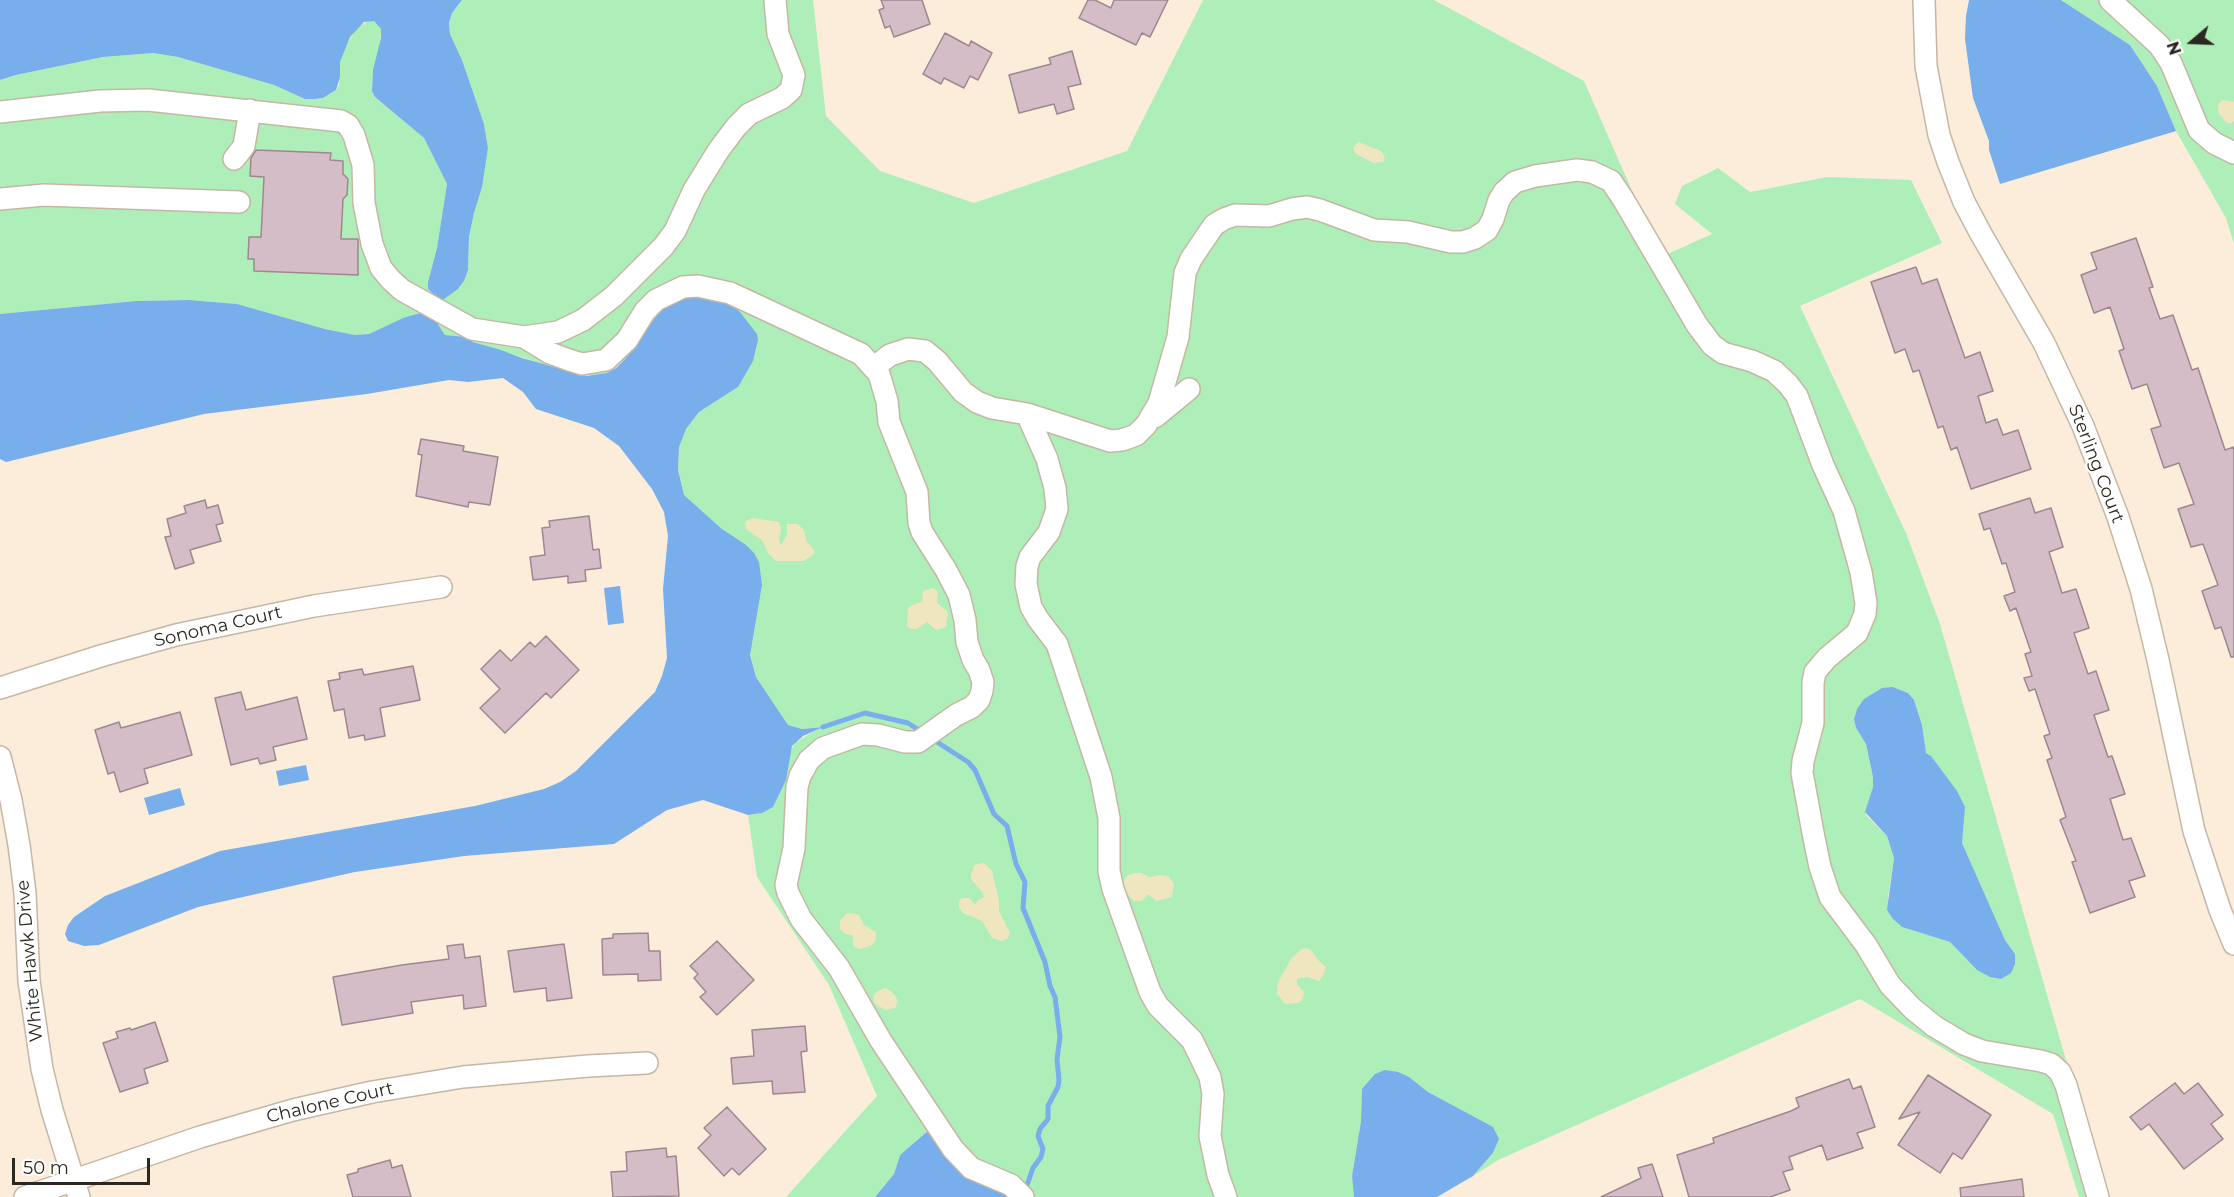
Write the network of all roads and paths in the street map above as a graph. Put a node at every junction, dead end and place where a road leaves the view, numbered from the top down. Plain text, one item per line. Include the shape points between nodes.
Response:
1 (774, 0) edge
2 (1924, 0) edge
3 (2110, 0) edge
4 (250, 110) junction
5 (0, 112) edge
6 (2234, 153) edge
7 (234, 159) dead end
8 (0, 199) edge
9 (239, 202) dead end
10 (524, 337) junction
11 (874, 367) junction
12 (1189, 389) dead end
13 (1027, 414) junction
14 (1146, 425) junction
15 (441, 587) dead end
16 (0, 688) edge
17 (0, 757) edge
18 (2234, 944) edge
19 (647, 1063) dead end
20 (76, 1188) edge
21 (25, 1197) edge
22 (1023, 1197) edge
23 (1226, 1197) edge
24 (2098, 1197) edge

1 - 10 street via 778,34 794,75 791,90 749,114 736,127 694,190 675,231 614,296 583,320 558,332
2 - 18 street, Sterling Court via 1926,66 1939,135 1964,202 2044,343 2083,426 2118,517 2141,589 2194,831
3 - 6 street via 2159,45 2171,63 2199,130
4 - 5 street via 148,100
4 - 7 street via 244,146
4 - 10 street via 348,125 363,165 364,203 381,268 402,290 472,329
8 - 9 street via 44,195
10 - 11 street via 550,353 582,364 606,360 627,340 656,300 683,287 698,286 730,293 861,354
11 - 13 street via 890,355 908,349 925,351 977,402
11 - 22 street via 882,384 889,422 916,492 922,532 959,595 967,642 982,691 972,707 918,742 862,734 816,754 804,767 797,787 794,848 786,885 801,919 838,968 881,1041 954,1149 971,1168 1011,1185
12 - 14 street
13 - 14 street via 1110,441 1136,435
13 - 23 street via 1047,459 1057,509 1050,531 1027,567 1031,607 1058,644 1097,766 1108,818 1113,890 1150,992 1158,1006 1192,1040 1209,1077 1213,1094 1210,1136
14 - 24 street via 1159,403 1170,368 1181,318 1185,273 1214,225 1224,219 1235,215 1269,216 1307,207 1374,230 1463,242 1487,230 1499,200 1515,182 1577,170 1611,181 1716,350 1774,371 1797,396 1844,511 1866,603 1857,633 1815,672 1813,723 1802,773 1820,867 1830,897 1890,985 1934,1026 1982,1051 2041,1061 2060,1072
15 - 16 street, Sonoma Court via 252,618 144,644
17 - 20 street, White Hawk Drive via 19,845 29,981 42,1069
19 - 20 street, Chalone Court via 463,1077 372,1092 229,1128
20 - 21 street, Chalone Court

